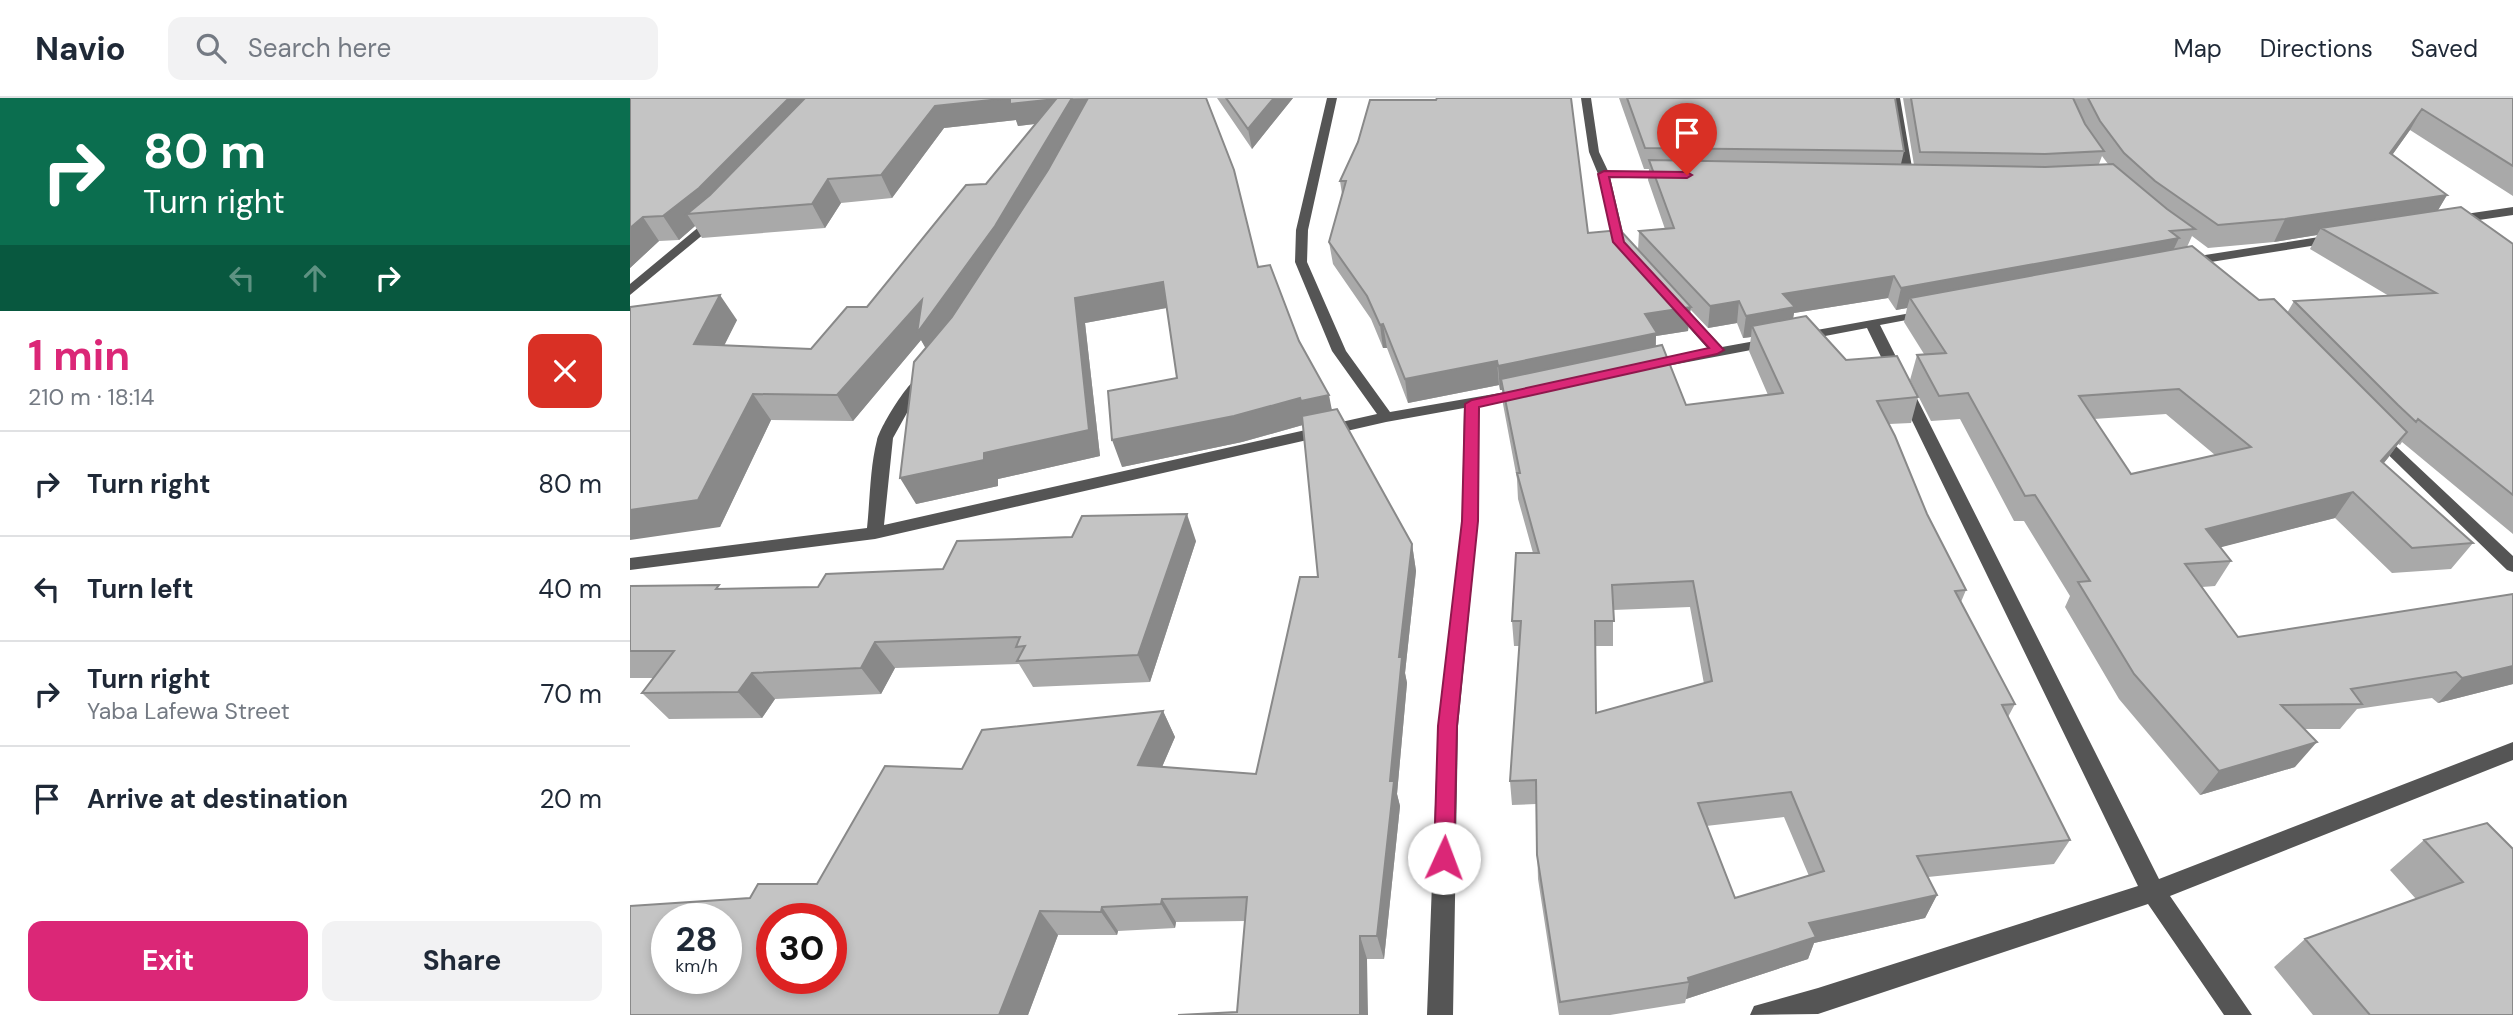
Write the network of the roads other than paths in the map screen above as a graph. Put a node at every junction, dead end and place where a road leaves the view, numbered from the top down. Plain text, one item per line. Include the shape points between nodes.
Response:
1 (1332, 98) edge
2 (1586, 98) edge
3 (1895, 98) edge
4 (1604, 174) junction
5 (1687, 175) edge
6 (1894, 178) edge
7 (1908, 179) junction
8 (1921, 179) edge
9 (729, 206) edge
10 (2513, 211) edge
11 (2444, 221) edge
12 (2347, 236) edge
13 (2191, 245) edge
14 (2210, 258) junction
15 (1637, 262) edge
16 (2169, 265) edge
17 (2226, 276) edge
18 (630, 291) edge
19 (1664, 291) edge
20 (1939, 310) edge
21 (1872, 323) junction
22 (1717, 350) junction
23 (933, 368) edge
24 (1636, 368) edge
25 (1540, 389) edge
26 (1472, 404) junction
27 (1386, 417) junction
28 (2365, 424) edge
29 (875, 533) junction
30 (630, 564) edge
31 (2513, 566) edge
32 (2513, 751) edge
33 (2153, 892) junction
34 (1440, 1015) edge
35 (1763, 1015) edge
36 (2239, 1015) edge

1 - 27 street via 1302,230 1301,262 1339,351
2 - 4 street via 1594,152
3 - 7 street
4 - 5 street
4 - 15 street via 1619,242
6 - 7 street
7 - 8 street
9 - 18 street
10 - 11 street
12 - 14 street
13 - 14 street
14 - 16 street
14 - 17 street
19 - 22 street
20 - 21 street
21 - 22 street
21 - 33 street
22 - 24 street
23 - 29 street via 912,391 885,438
25 - 26 street
26 - 27 street
26 - 34 street via 1470,521 1448,726
27 - 29 street
28 - 31 street
29 - 30 street
32 - 33 street
33 - 35 street
33 - 36 street

